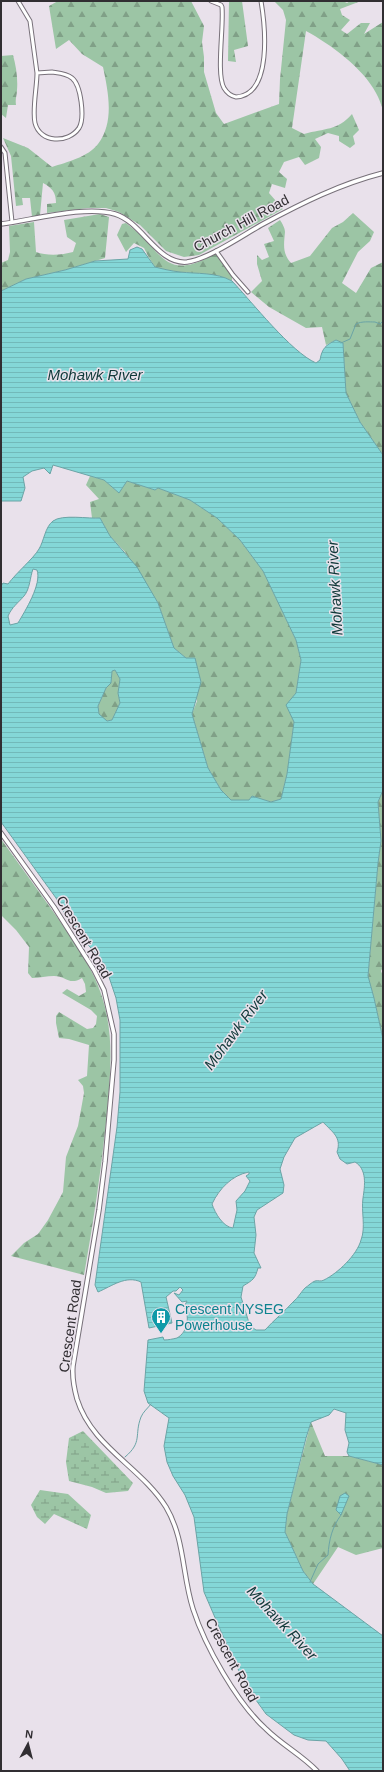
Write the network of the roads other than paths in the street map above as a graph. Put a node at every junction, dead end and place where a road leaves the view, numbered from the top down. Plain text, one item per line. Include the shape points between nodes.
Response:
1 (18, 1) edge
2 (211, 1) edge
3 (261, 1) edge
4 (37, 73) junction
5 (1, 147) edge
6 (383, 173) edge
7 (12, 222) junction
8 (1, 224) edge
9 (216, 250) junction
10 (248, 292) dead end
11 (1, 834) edge
12 (318, 1771) edge

1 - 4 street via 30,20
2 - 3 street via 221,5 223,14 222,82 231,96 248,94 262,68 265,26
4 - 4 street via 36,124 46,137 54,140 64,139 81,123 78,86 71,77 63,73
5 - 7 street via 5,153
6 - 9 street, Church Hill Road via 320,194
7 - 8 street, Church Hill Road
7 - 9 street, Church Hill Road via 104,212 120,216 138,228 163,253 174,260 195,260
9 - 10 street
11 - 12 street, Crescent Road via 54,907 94,970 104,990 114,1034 105,1162 73,1366 78,1401 88,1424 98,1438 157,1495 171,1516 179,1538 197,1621 241,1701 266,1730

